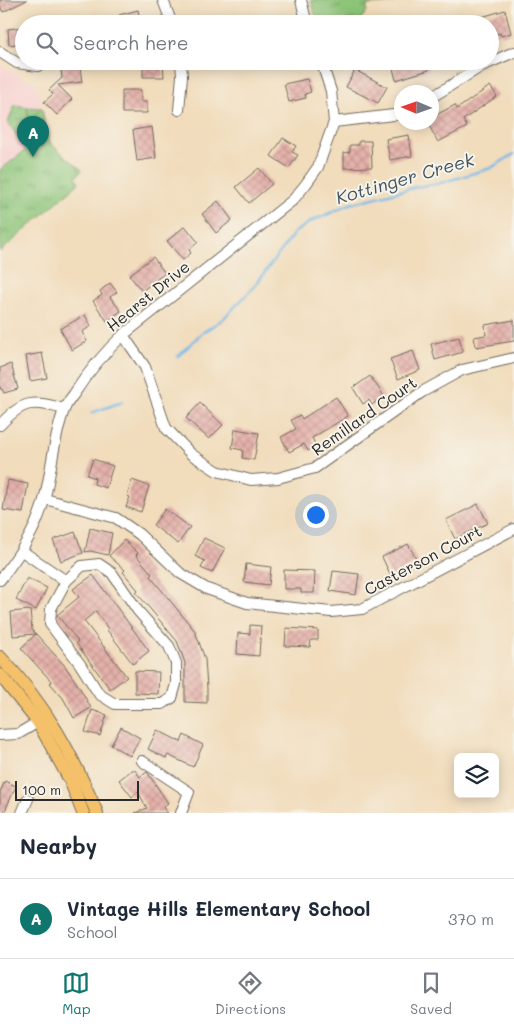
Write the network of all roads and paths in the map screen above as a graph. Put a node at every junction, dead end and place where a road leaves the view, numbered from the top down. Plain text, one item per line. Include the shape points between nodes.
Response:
1 (163, 0) edge
2 (301, 0) edge
3 (169, 15) edge
4 (305, 15) edge
5 (0, 52) edge
6 (514, 52) edge
7 (499, 59) edge
8 (15, 63) edge
9 (182, 70) edge
10 (324, 70) edge
11 (476, 70) edge
12 (439, 93) edge
13 (179, 110) dead end
14 (394, 115) edge
15 (334, 122) junction
16 (123, 335) junction
17 (514, 358) edge
18 (64, 409) junction
19 (0, 425) edge
20 (45, 499) junction
21 (514, 529) edge
22 (22, 551) junction
23 (0, 580) edge
24 (66, 581) junction
25 (0, 657) edge
26 (0, 675) edge
27 (43, 719) junction
28 (0, 735) edge
29 (142, 761) dead end
30 (28, 799) dead end
31 (22, 813) edge
32 (83, 813) edge
33 (97, 813) edge
34 (181, 813) edge

1 - 3 street
2 - 4 street
5 - 8 street
6 - 7 street
9 - 13 street
10 - 15 street, Hearst Drive via 331,91
11 - 12 street
14 - 15 street
15 - 16 street, Hearst Drive via 318,167 293,200
16 - 17 street, Remillard Court via 145,367 166,428 191,454 217,471 251,480 278,478 315,468 422,392 462,370
16 - 18 street, Hearst Drive via 100,357
18 - 19 street via 43,403 25,404
18 - 20 street, Hearst Drive
20 - 21 street, Casterson Court via 116,518 139,534 180,573 207,589 248,603 330,612 362,609
20 - 22 street, Hearst Drive
22 - 23 street, Hearst Drive
22 - 24 street
24 - 24 street via 51,609 50,624 99,694 115,704 162,704 172,698 176,663 169,646 138,611 112,573 99,564 82,566
25 - 27 main road via 27,686
26 - 27 main road
27 - 28 street via 18,734
27 - 32 main road
27 - 33 main road via 81,776
29 - 34 street via 189,792
30 - 31 street

